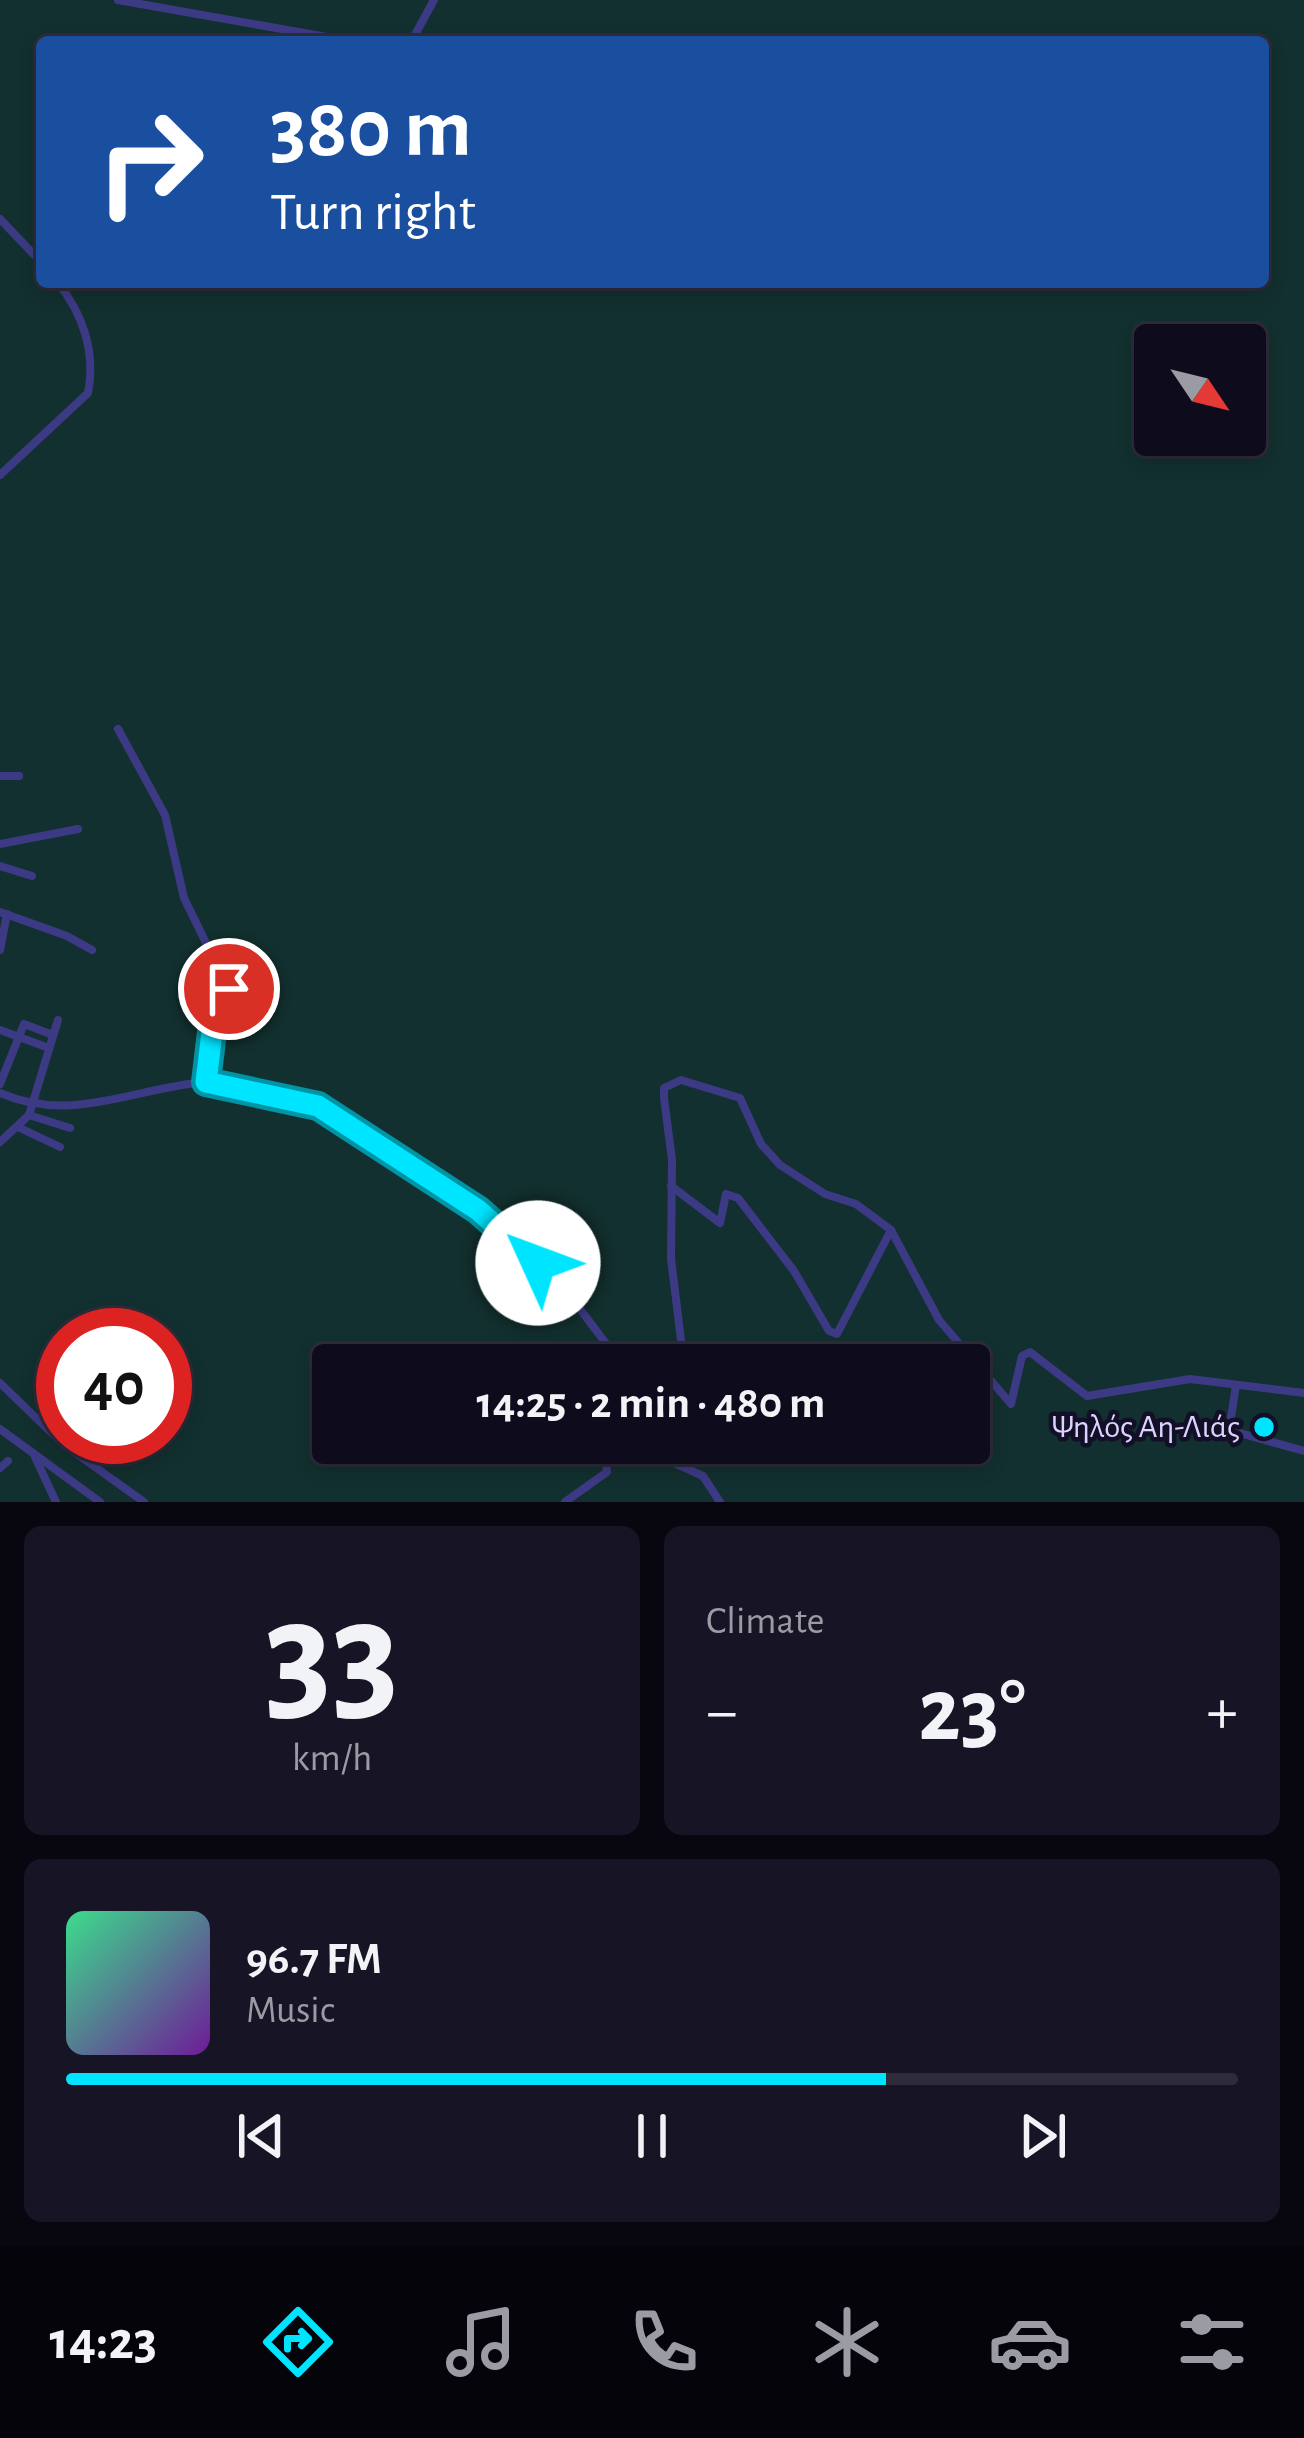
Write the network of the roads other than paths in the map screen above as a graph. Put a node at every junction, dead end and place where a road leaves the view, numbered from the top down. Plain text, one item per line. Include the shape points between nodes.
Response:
1 (118, 0) edge
2 (434, 0) edge
3 (321, 36) edge
4 (414, 36) edge
5 (0, 219) edge
6 (36, 257) edge
7 (60, 288) edge
8 (0, 475) edge
9 (118, 729) dead end
10 (0, 776) edge
11 (19, 776) dead end
12 (78, 829) dead end
13 (0, 844) edge
14 (0, 866) edge
15 (32, 876) dead end
16 (3, 913) edge
17 (0, 950) edge
18 (92, 950) dead end
19 (58, 1020) dead end
20 (0, 1030) edge
21 (53, 1035) junction
22 (19, 1037) junction
23 (49, 1048) junction
24 (206, 1082) junction
25 (0, 1088) edge
26 (32, 1103) junction
27 (29, 1115) junction
28 (70, 1127) dead end
29 (20, 1128) junction
30 (0, 1142) edge
31 (60, 1147) dead end
32 (671, 1186) junction
33 (890, 1230) junction
34 (607, 1344) edge
35 (681, 1344) edge
36 (0, 1382) edge
37 (1236, 1384) junction
38 (1304, 1394) edge
39 (0, 1429) edge
40 (1304, 1451) edge
41 (34, 1456) junction
42 (606, 1464) edge
43 (679, 1464) edge
44 (49, 1487) junction
45 (40, 1502) edge
46 (56, 1502) edge
47 (100, 1502) edge
48 (144, 1502) edge
49 (565, 1502) edge
50 (720, 1502) edge

1 - 3 street
2 - 4 street
5 - 6 street
7 - 8 street via 83,327 88,393
9 - 24 street via 165,814 184,898 233,1000 212,1032
10 - 11 street
12 - 13 street
14 - 15 street
16 - 17 street
16 - 18 street
19 - 21 street
20 - 22 street
21 - 22 street via 24,1024
21 - 23 street
22 - 23 street
22 - 25 street
23 - 26 street
24 - 26 street via 87,1106
24 - 34 street via 318,1106 478,1210 560,1285
25 - 26 street
26 - 27 street
27 - 28 street
27 - 29 street
29 - 30 street
29 - 31 street
32 - 33 street via 664,1088 672,1080 704,1083 740,1098 760,1144 780,1165
32 - 33 street via 720,1223 726,1194 738,1198 837,1334
32 - 35 street
33 - 37 street via 940,1320 1011,1404 1022,1356 1030,1352 1088,1396 1190,1378
36 - 48 street via 62,1444
37 - 38 street
37 - 40 street via 1229,1430
39 - 41 street
41 - 44 street
41 - 47 street
42 - 49 street via 607,1472
43 - 50 street via 703,1475
44 - 45 street
44 - 46 street

